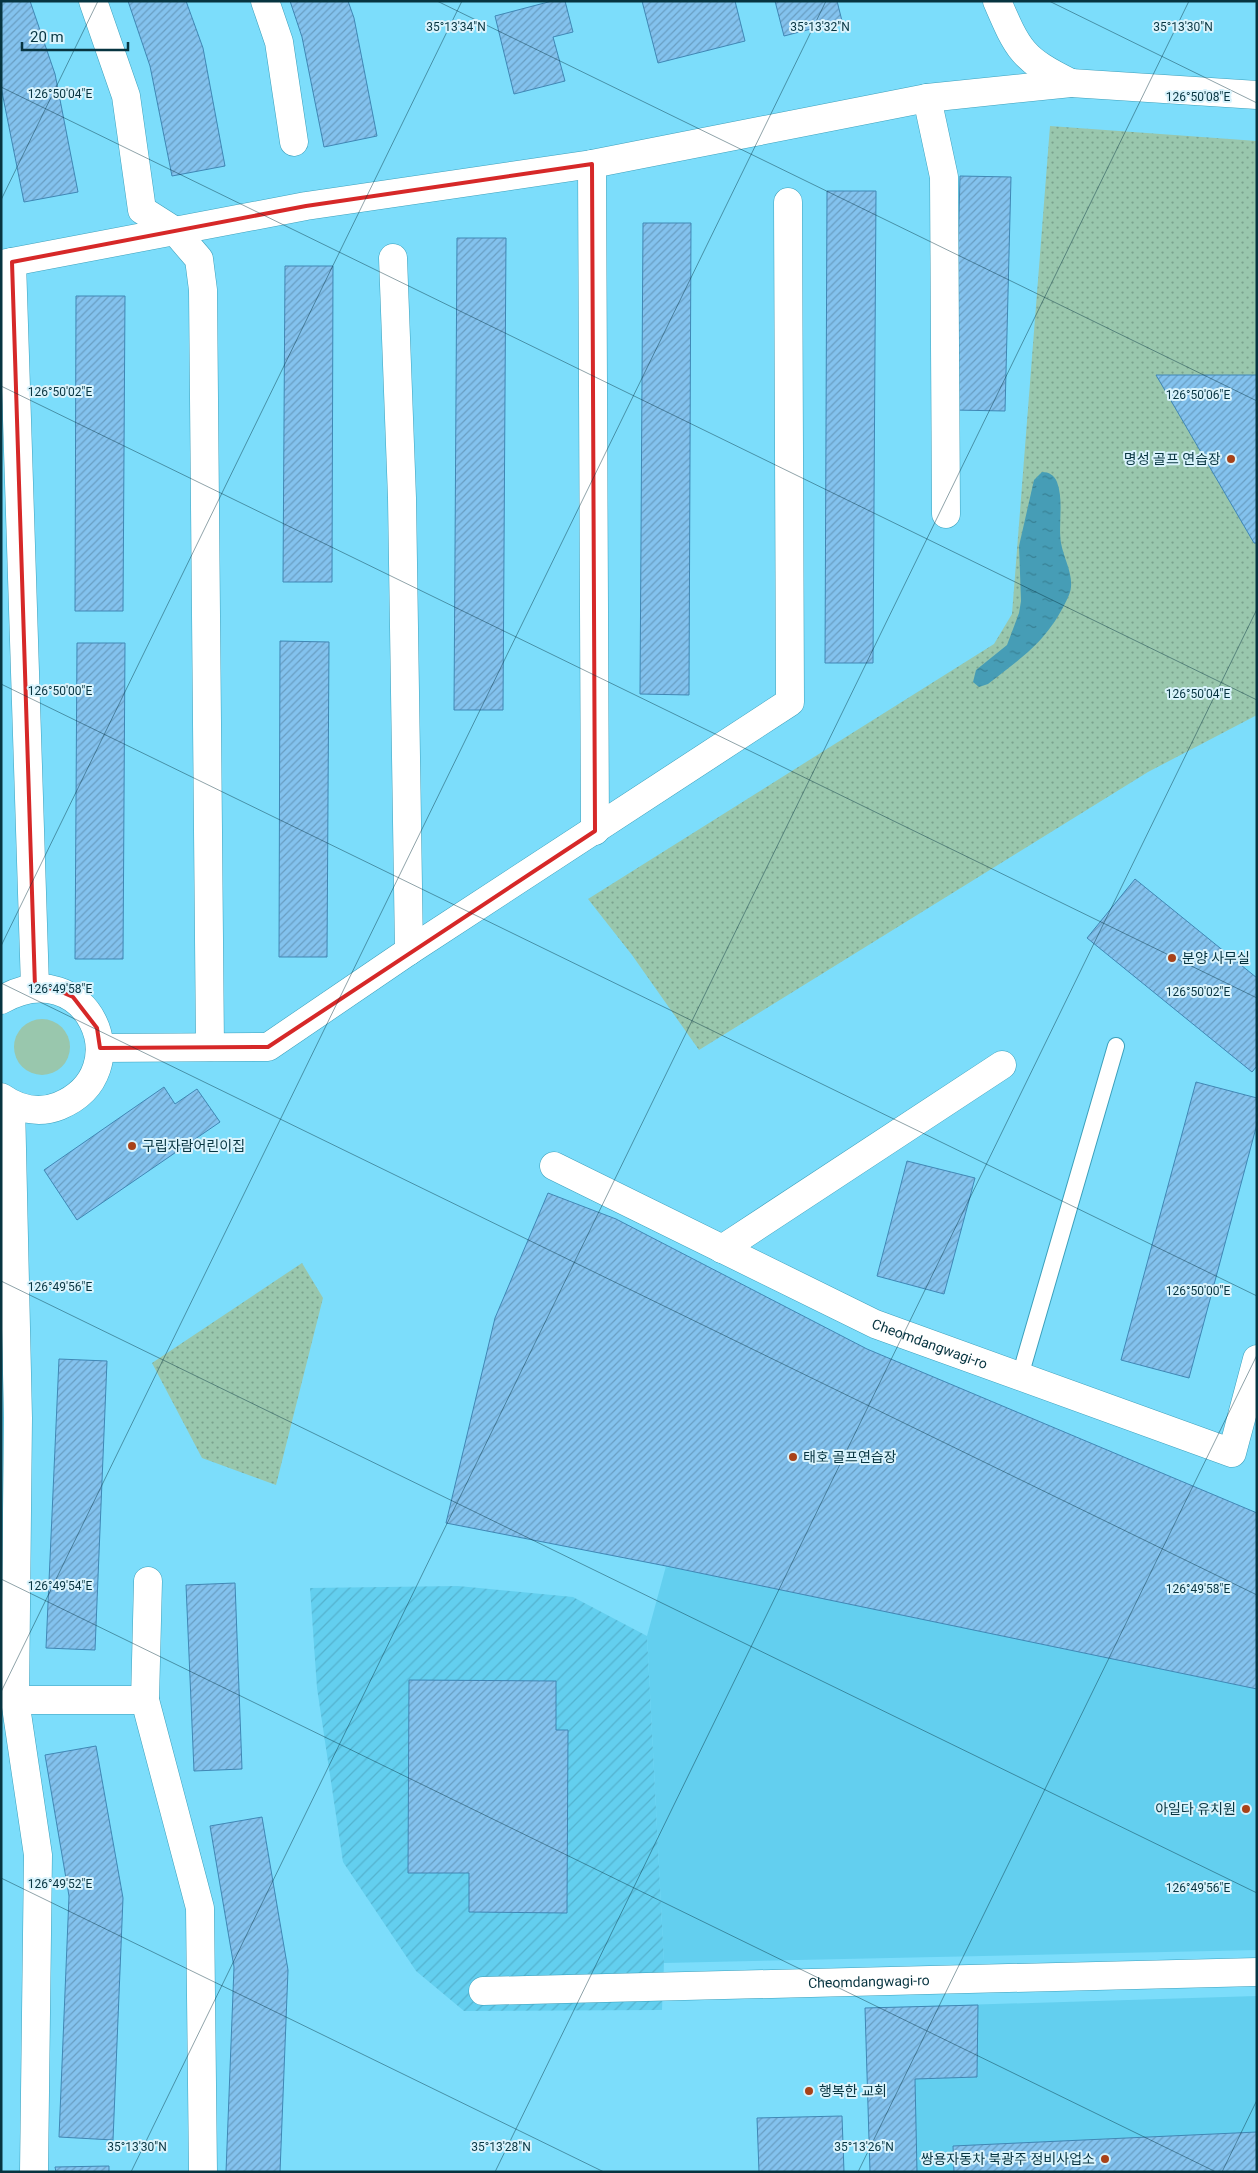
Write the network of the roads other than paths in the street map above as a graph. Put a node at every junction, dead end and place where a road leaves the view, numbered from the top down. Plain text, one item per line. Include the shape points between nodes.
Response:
1 (93, 1) edge
2 (265, 1) edge
3 (997, 1) edge
4 (1071, 83) junction
5 (1257, 95) edge
6 (928, 98) junction
7 (294, 142) dead end
8 (592, 164) junction
9 (788, 202) dead end
10 (175, 231) junction
11 (393, 258) dead end
12 (7, 263) edge
13 (946, 514) dead end
14 (595, 831) junction
15 (409, 951) junction
16 (35, 987) junction
17 (1, 1000) edge
18 (1116, 1046) dead end
19 (210, 1047) junction
20 (100, 1048) junction
21 (1002, 1065) dead end
22 (6, 1101) edge
23 (554, 1166) dead end
24 (722, 1248) junction
25 (1257, 1359) edge
26 (1020, 1376) junction
27 (148, 1581) dead end
28 (15, 1700) junction
29 (145, 1700) junction
30 (1257, 1972) edge
31 (483, 1991) dead end
32 (34, 2172) edge
33 (203, 2172) edge

1 - 10 street via 126,96 142,210
2 - 7 street via 279,42
3 - 4 street via 1022,53 1040,68
4 - 5 street
4 - 6 street
6 - 8 street
6 - 13 street via 944,177
8 - 10 street via 306,206
8 - 14 street
9 - 14 street via 790,702
10 - 12 street
10 - 19 street via 199,259 203,290
11 - 15 street via 402,498
12 - 16 street
14 - 15 street
15 - 19 street via 268,1047
16 - 17 street via 16,991
16 - 20 street via 55,989 73,997 97,1028
18 - 26 lane
19 - 20 street
20 - 22 street via 97,1069 86,1087 71,1101 52,1109 31,1110
21 - 24 street
22 - 28 street via 18,1418
23 - 24 street, Cheomdangwagi-ro
24 - 26 street, Cheomdangwagi-ro via 875,1324
25 - 26 street, Cheomdangwagi-ro via 1232,1453
27 - 29 street
28 - 29 street
28 - 32 street via 38,1855
29 - 33 street via 200,1908
30 - 31 street, Cheomdangwagi-ro

